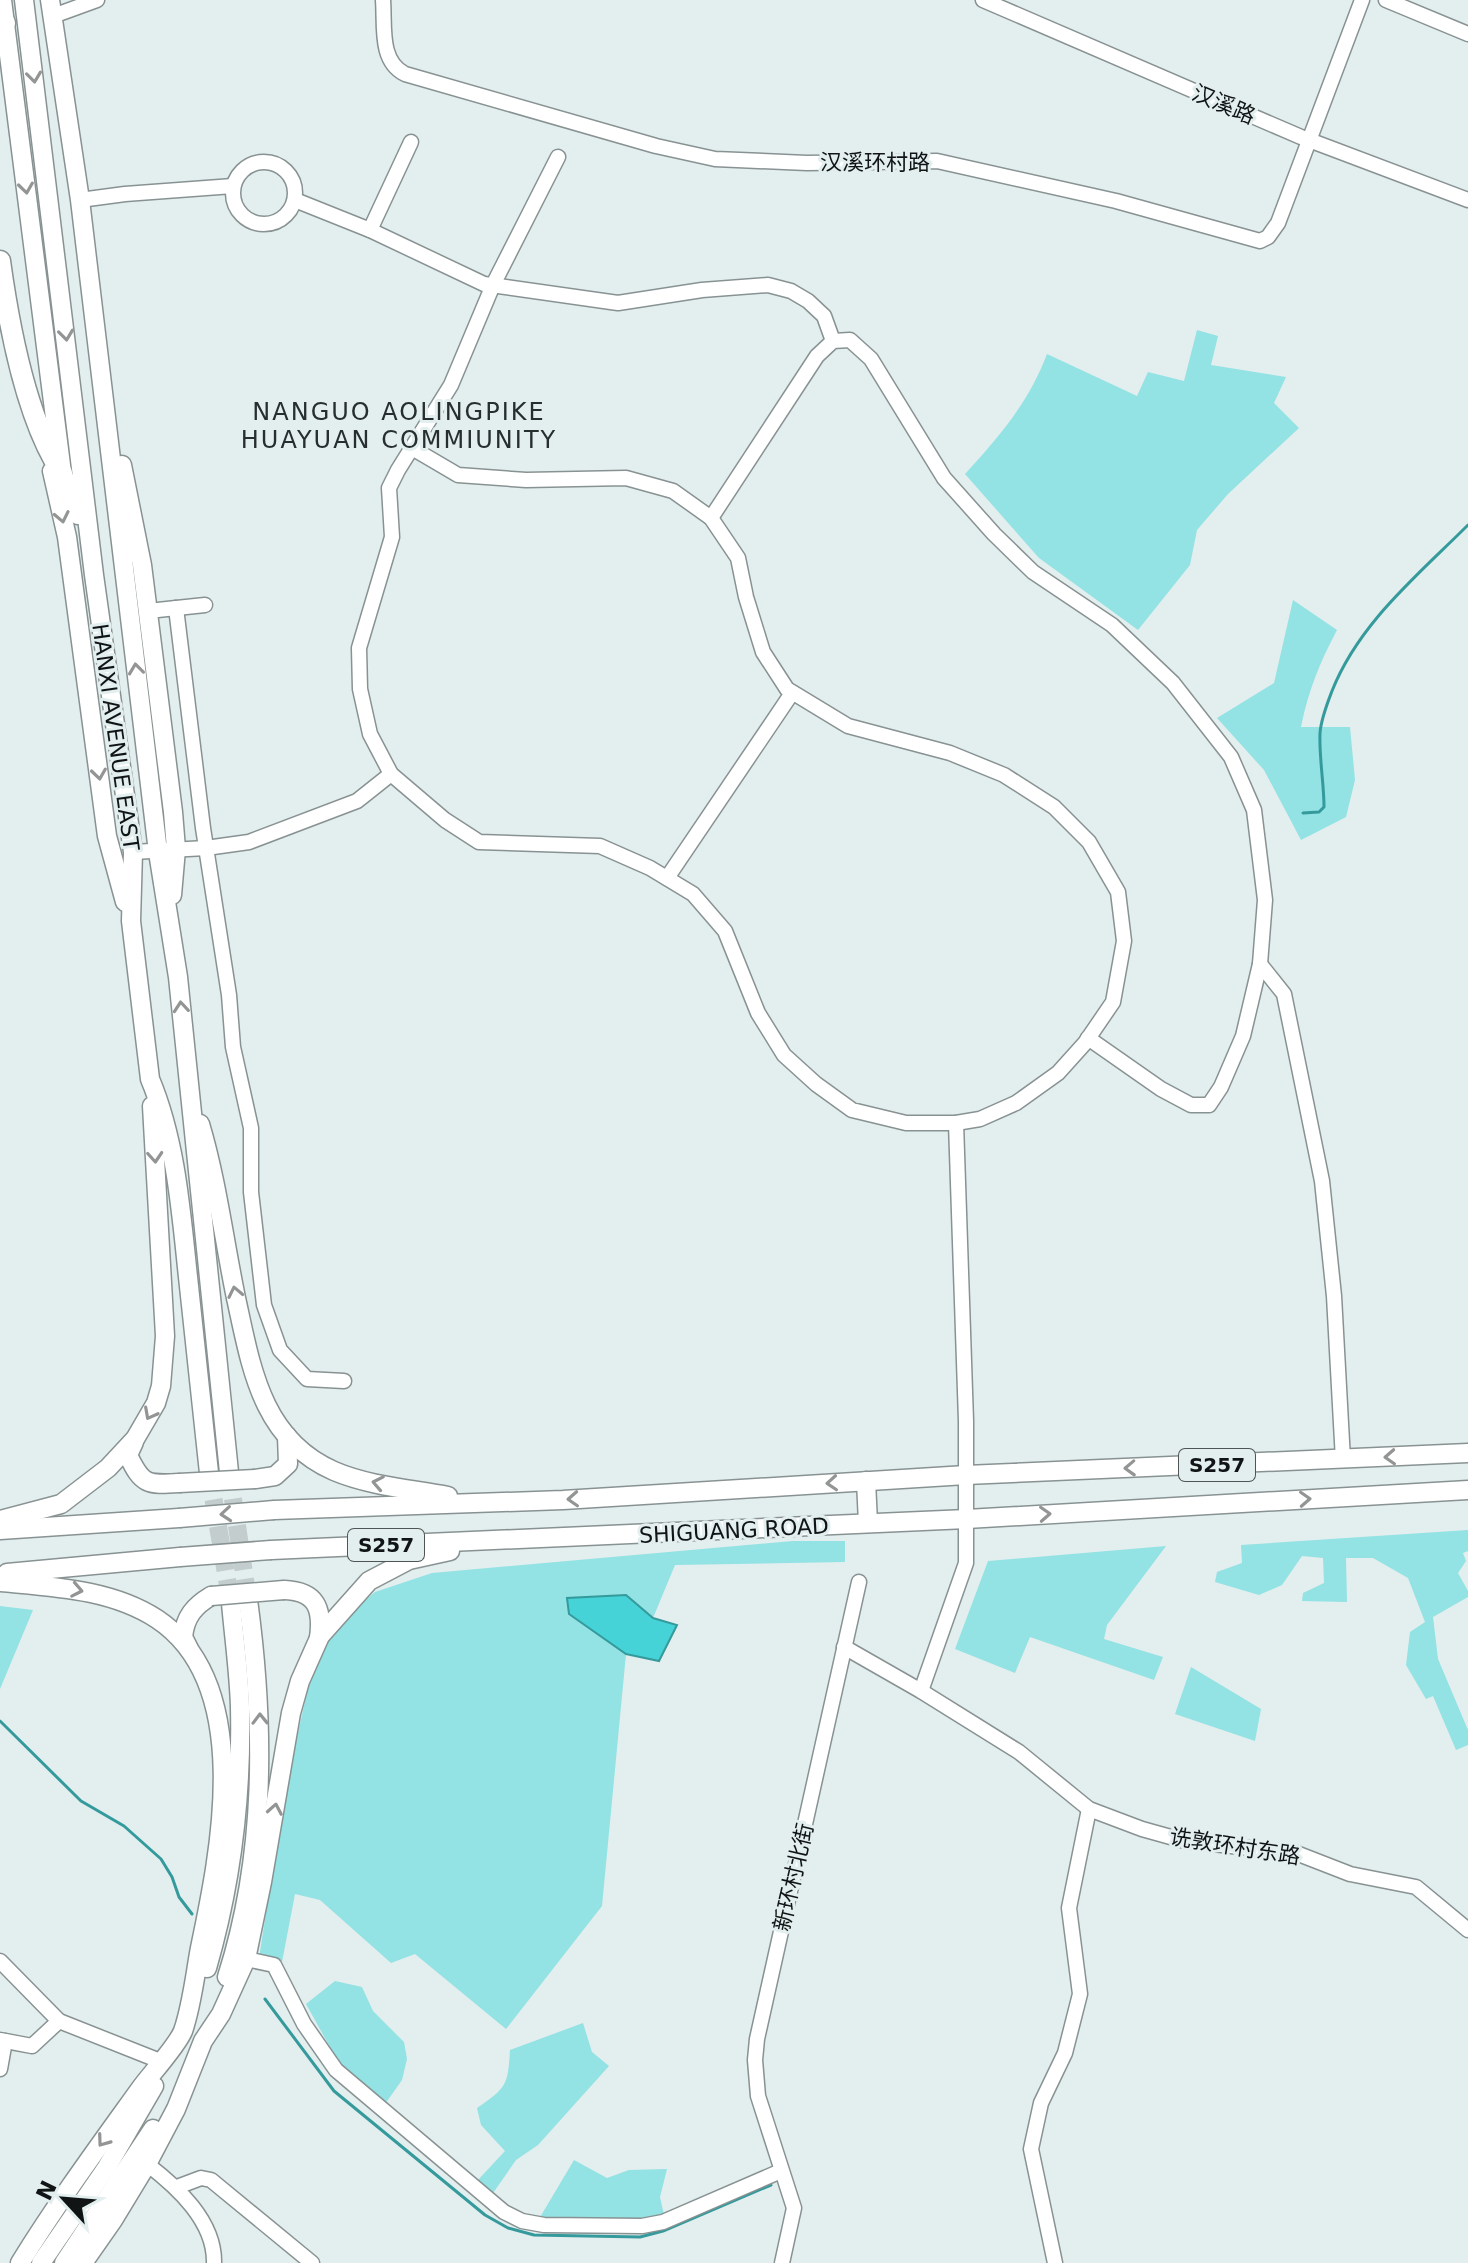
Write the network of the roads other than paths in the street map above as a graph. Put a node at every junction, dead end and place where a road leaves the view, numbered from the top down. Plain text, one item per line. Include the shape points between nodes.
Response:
1 (2, 0) edge
2 (24, 0) edge
3 (97, 0) edge
4 (383, 0) edge
5 (983, 0) edge
6 (1362, 0) edge
7 (1386, 0) edge
8 (52, 5) edge
9 (2, 19) edge
10 (1468, 34) edge
11 (1309, 140) junction
12 (411, 142) dead end
13 (558, 157) dead end
14 (233, 186) junction
15 (80, 200) junction
16 (295, 200) junction
17 (1468, 200) edge
18 (370, 230) junction
19 (0, 261) edge
20 (493, 285) junction
21 (833, 341) junction
22 (102, 381) junction
23 (43, 441) junction
24 (412, 448) junction
25 (62, 473) junction
26 (711, 518) junction
27 (205, 605) dead end
28 (176, 608) junction
29 (148, 611) junction
30 (102, 631) junction
31 (792, 693) junction
32 (145, 747) junction
33 (120, 750) junction
34 (391, 774) junction
35 (206, 848) junction
36 (167, 850) junction
37 (133, 852) junction
38 (667, 878) junction
39 (131, 921) junction
40 (1260, 964) junction
41 (1088, 1038) junction
42 (150, 1079) junction
43 (188, 1084) junction
44 (956, 1123) junction
45 (344, 1381) dead end
46 (287, 1436) junction
47 (135, 1439) junction
48 (1468, 1453) edge
49 (1343, 1460) junction
50 (229, 1472) tunnel mouth
51 (209, 1473) tunnel mouth
52 (966, 1475) junction
53 (866, 1481) junction
54 (1468, 1490) edge
55 (482, 1503) junction
56 (967, 1519) junction
57 (0, 1520) edge
58 (868, 1523) junction
59 (0, 1530) edge
60 (500, 1540) junction
61 (0, 1573) edge
62 (0, 1582) edge
63 (859, 1582) dead end
64 (319, 1638) junction
65 (844, 1647) junction
66 (192, 1656) junction
67 (921, 1691) junction
68 (1089, 1809) junction
69 (1468, 1930) edge
70 (246, 1959) junction
71 (0, 1961) edge
72 (59, 2021) junction
73 (182, 2033) junction
74 (3, 2040) edge
75 (203, 2041) junction
76 (160, 2061) junction
77 (0, 2069) edge
78 (147, 2164) junction
79 (781, 2171) junction
80 (177, 2187) junction
81 (69, 2240) junction
82 (20, 2263) edge
83 (41, 2263) edge
84 (64, 2263) edge
85 (83, 2263) edge
86 (214, 2263) edge
87 (312, 2263) edge
88 (782, 2263) edge
89 (1055, 2263) edge

1 - 9 main road
2 -> 30 main road, HANXI AVENUE EAST
3 - 8 street
4 - 11 street, 汉溪环村路 via 394,69 715,159 937,161 1116,201 1260,241 1278,223
5 - 11 street, 汉溪路
6 - 11 street, 汉溪环村路
7 - 10 street
8 - 15 main road, HANXI AVENUE EAST
9 -> 25 main road
11 - 17 street, 汉溪路
12 - 18 street
13 - 20 street
14 - 15 street
14 - 16 street via 254,164 274,164 290,176
14 - 16 street via 241,214 259,224 278,221
15 - 22 main road, HANXI AVENUE EAST
16 - 18 street
18 - 20 street
19 - 23 highway
20 - 21 street via 618,303 768,285 808,301 824,316
20 - 24 street via 451,385
21 - 26 street via 817,356
21 - 40 street via 850,340 871,359 944,478 994,534 1033,572 1112,625 1173,683 1231,757 1254,810 1265,900
22 - 29 main road via 133,514
32 -> 22 main road, HANXI AVENUE EAST
23 - 25 highway
23 -> 39 main road via 67,537 107,836
24 - 26 street via 458,475 626,478 673,491
24 - 34 street via 389,488 392,537 359,648 360,689 370,734
25 - 30 main road via 74,498
26 - 31 street via 738,558 763,652
27 - 28 street
28 - 29 street
28 - 35 street
29 - 36 main road
30 - 33 main road, HANXI AVENUE EAST
31 - 38 street
31 - 41 street via 848,726 950,753 1004,775 1054,807 1089,842 1118,892 1124,941 1113,1002
32 - 33 main road
32 - 36 main road, HANXI AVENUE EAST
33 - 37 main road, HANXI AVENUE EAST
34 - 35 street via 357,801 249,842
34 - 38 street via 479,842 600,846
35 - 36 street
35 - 45 street via 233,1047 251,1128 251,1192 264,1305 280,1350 307,1379
36 - 37 street
43 -> 36 main road
37 - 39 main road, HANXI AVENUE EAST
38 - 44 street via 693,894 725,931 758,1013 784,1055 816,1084 852,1110 906,1123
39 - 42 main road, HANXI AVENUE EAST
40 - 41 street via 1243,1036 1209,1105 1191,1105 1161,1089
40 - 49 street via 1284,994 1322,1181
41 - 44 street via 1058,1073 1016,1103
42 -> 47 main road via 165,1336 159,1395
42 - 51 main road, HANXI AVENUE EAST via 172,1151
46 -> 43 main road via 263,1400 248,1357 212,1164
43 - 50 main road
44 - 52 street
46 - 47 main road, bridge via 288,1464 275,1476 157,1484 140,1478 128,1455
55 -> 46 main road via 362,1480 333,1470
47 - 57 main road via 61,1504
48 -> 49 main road, SHIGUANG ROAD / S257
49 -> 52 main road, SHIGUANG ROAD / S257
52 - 53 main road, SHIGUANG ROAD / S257
52 - 56 street
53 -> 55 main road, SHIGUANG ROAD / S257
53 - 58 main road
56 -> 54 main road, SHIGUANG ROAD / S257
55 -> 59 main road, SHIGUANG ROAD / S257, bridge via 274,1510
56 - 58 main road, SHIGUANG ROAD / S257
56 - 67 street via 966,1563
58 - 60 main road, SHIGUANG ROAD / S257
60 - 61 main road, SHIGUANG ROAD / S257, bridge via 271,1550
60 - 64 main road via 409,1560 369,1581
62 -> 66 main road via 65,1588 119,1602 157,1620
63 - 65 street, 新环村北街
64 - 66 main road, bridge via 321,1620 313,1599 299,1590 211,1596 191,1612 184,1628
70 -> 64 main road via 291,1713
65 - 67 street, 诜敦环村东路
65 - 79 street, 新环村北街 via 757,2039 758,2096
66 - 73 main road via 212,1698 224,1772 208,1909
67 - 68 street, 诜敦环村东路 via 1019,1752
68 - 69 street, 诜敦环村东路 via 1185,1841 1296,1853 1350,1874 1416,1887
68 - 89 street via 1069,1908 1080,1994 1065,2053 1041,2103 1031,2149
70 - 75 main road
70 - 79 street via 274,1965 304,2024 336,2070 488,2201 522,2221 642,2226 663,2222
71 - 72 street
72 - 74 street via 32,2046
72 - 76 street
75 -> 73 main road via 233,1956 260,1793 260,1700 239,1602 237,1800 222,1917
73 - 76 main road
73 - 81 main road
74 - 77 street
75 - 78 main road
75 - 81 main road via 159,2120
76 -> 82 main road
78 - 80 street
78 - 85 main road
79 - 88 street, 新环村北街 via 794,2208
80 - 86 street via 204,2225
80 - 87 street via 211,2180
81 - 83 main road
81 - 84 main road

